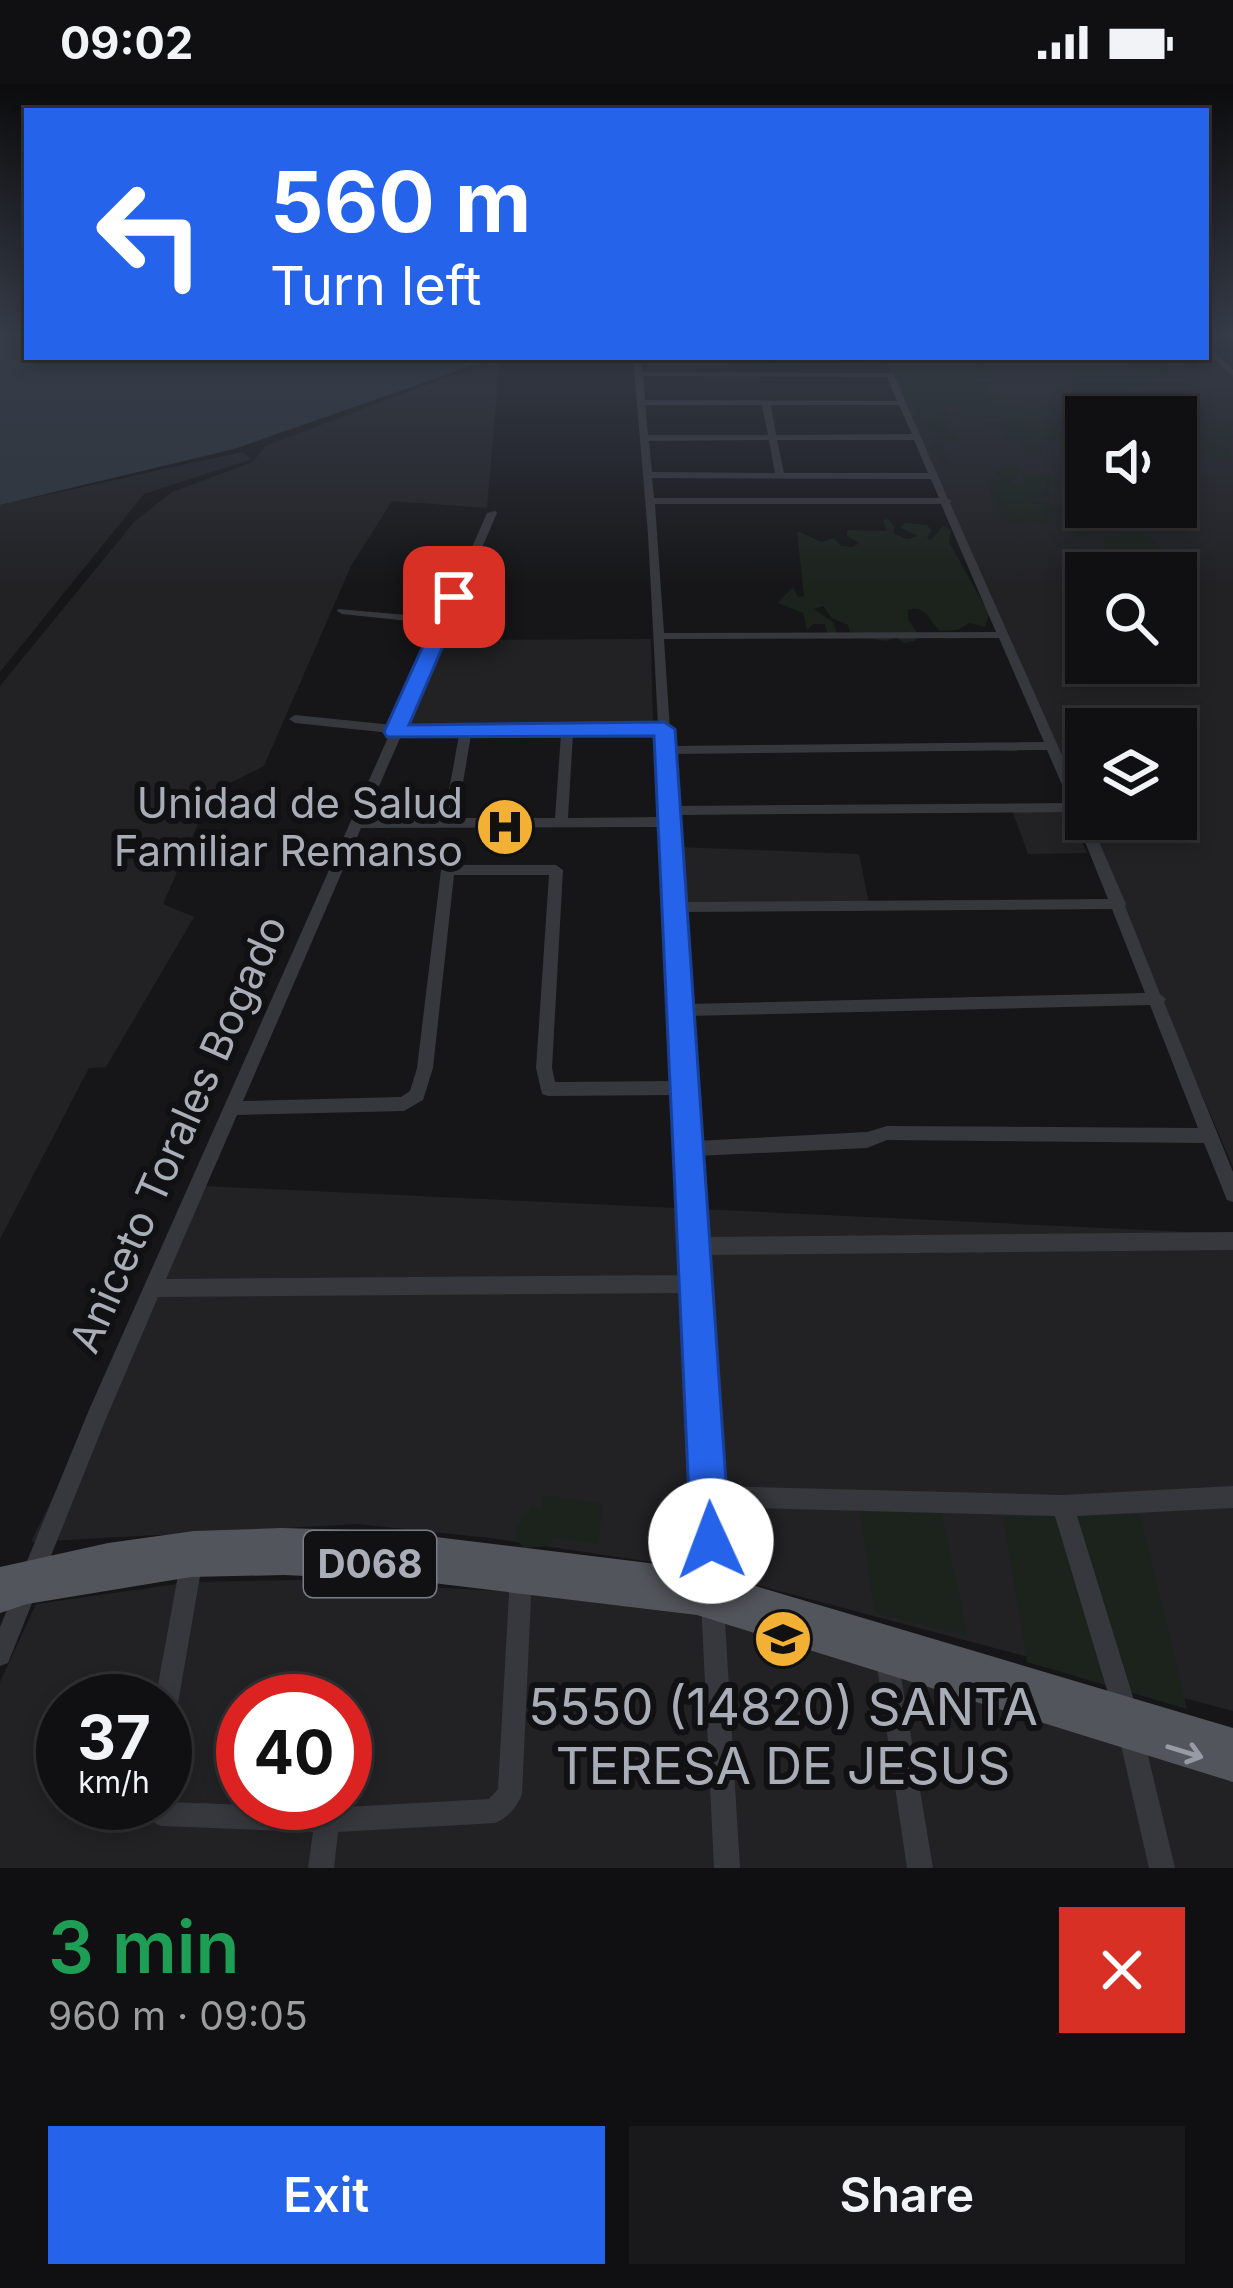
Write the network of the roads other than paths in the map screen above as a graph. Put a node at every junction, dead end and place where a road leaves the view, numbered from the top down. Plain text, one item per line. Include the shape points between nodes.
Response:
1 (642, 420) edge
2 (769, 420) edge
3 (907, 420) edge
4 (771, 437) junction
5 (915, 437) junction
6 (643, 438) junction
7 (647, 475) junction
8 (780, 476) junction
9 (934, 476) junction
10 (649, 501) junction
11 (947, 502) junction
12 (492, 513) dead end
13 (342, 611) dead end
14 (443, 621) junction
15 (1004, 635) junction
16 (658, 636) junction
17 (295, 719) dead end
18 (664, 729) junction
19 (396, 730) junction
20 (567, 730) junction
21 (466, 731) junction
22 (1052, 746) junction
23 (665, 750) junction
24 (1065, 776) edge
25 (1065, 807) edge
26 (670, 816) junction
27 (450, 822) junction
28 (561, 822) junction
29 (356, 823) junction
30 (1092, 840) edge
31 (1118, 904) junction
32 (675, 907) junction
33 (1158, 999) junction
34 (681, 1010) junction
35 (686, 1088) junction
36 (232, 1108) junction
37 (1210, 1136) junction
38 (689, 1149) junction
39 (1233, 1194) edge
40 (1233, 1241) edge
41 (694, 1246) junction
42 (698, 1284) junction
43 (154, 1288) junction
44 (709, 1496) junction
45 (1233, 1497) edge
46 (1064, 1506) junction
47 (193, 1554) junction
48 (522, 1571) junction
49 (0, 1580) edge
50 (31, 1581) junction
51 (712, 1596) junction
52 (0, 1600) edge
53 (886, 1650) junction
54 (0, 1655) edge
55 (171, 1674) edge
56 (1126, 1723) junction
57 (1233, 1742) edge
58 (1233, 1767) edge
59 (372, 1818) edge
60 (326, 1830) edge
61 (321, 1868) edge
62 (727, 1868) edge
63 (920, 1868) edge
64 (1162, 1868) edge

1 - 6 street
2 - 4 street
3 - 5 street
4 - 5 street
4 - 6 street
4 - 8 street
5 - 9 street
6 - 7 street
7 - 8 street
7 - 10 street
8 - 9 street
9 - 11 street
10 - 11 street
10 - 16 street
11 - 15 street
12 - 14 street, Aniceto Torales Bogado
13 - 14 street
14 - 19 street, Aniceto Torales Bogado
15 - 16 street
15 - 22 street
16 - 18 street
17 - 19 street
18 - 20 street
18 - 23 street
19 - 21 street
19 - 29 street, Aniceto Torales Bogado
20 - 21 street
20 - 28 street
21 - 27 street
22 - 23 street
22 - 24 street
23 - 26 street
25 - 26 street
26 - 28 street
26 - 32 street
27 - 28 street
27 - 29 street
29 - 36 street, Aniceto Torales Bogado
30 - 31 street
31 - 32 street
31 - 33 street
32 - 34 street
33 - 34 street
33 - 37 street
34 - 35 street
35 - 36 street via 548,1089 556,869 448,870 417,1095 404,1104
35 - 38 street
36 - 43 street, Aniceto Torales Bogado
37 - 38 street via 887,1133
37 - 39 street
38 - 41 street
40 - 41 street
41 - 42 street
42 - 43 street
42 - 44 street
43 - 50 street, Aniceto Torales Bogado
44 - 46 street
44 - 51 street
45 - 46 street
46 - 56 street
47 - 48 main road, D068 via 351,1563 418,1558
47 - 50 main road, D068
47 - 55 street
48 - 51 main road, D068
48 - 59 street via 510,1794 495,1811
49 - 50 main road, D068
50 - 52 main road, D068
50 - 54 street, Aniceto Torales Bogado
51 - 53 main road, D068
51 - 62 street
53 - 56 main road, D068
53 - 63 street
56 - 57 main road, D068
56 -> 58 main road, D068
56 - 64 street
60 - 61 street

